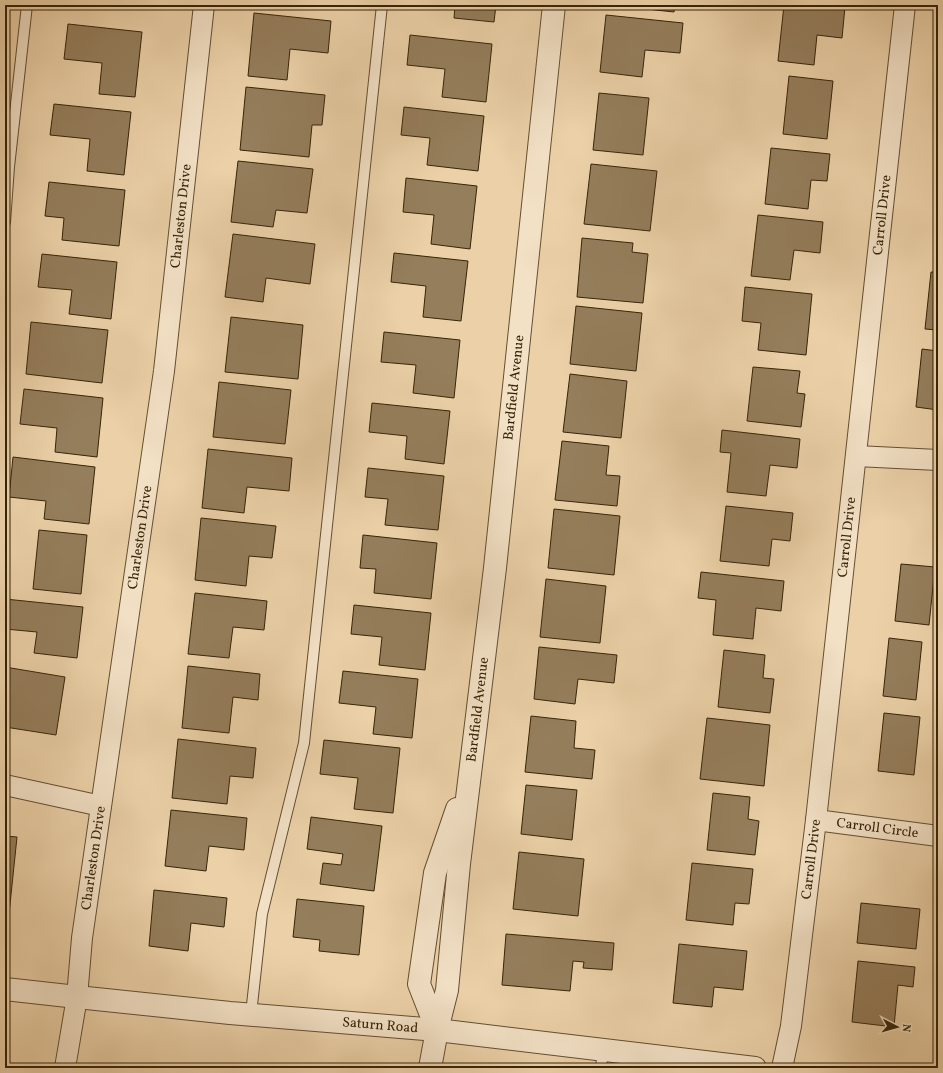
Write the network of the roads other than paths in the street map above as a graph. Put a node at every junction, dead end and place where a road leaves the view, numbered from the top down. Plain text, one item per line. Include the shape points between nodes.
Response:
1 (27, 5) edge
2 (204, 5) edge
3 (382, 5) edge
4 (554, 5) edge
5 (905, 5) edge
6 (7, 167) edge
7 (5, 222) edge
8 (856, 456) junction
9 (938, 460) edge
10 (5, 785) edge
11 (101, 806) junction
12 (816, 820) junction
13 (938, 836) edge
14 (5, 989) edge
15 (77, 998) junction
16 (251, 1014) junction
17 (436, 1030) junction
18 (602, 1059) edge
19 (65, 1068) edge
20 (430, 1068) edge
21 (756, 1068) edge
22 (782, 1068) edge

1 - 6 lane
2 - 11 street, Charleston Drive via 164,371
3 - 16 lane via 304,743 262,914
4 - 17 street, Bardfield Avenue via 495,568 446,990
5 - 8 street, Carroll Drive
6 - 7 lane
8 - 9 street
8 - 12 street, Carroll Drive
10 - 11 street
11 - 15 street, Charleston Drive via 82,938
12 - 13 street, Carroll Circle
12 - 22 street, Carroll Drive via 791,1026
14 - 15 street, Saturn Road
15 - 16 street, Saturn Road
15 - 19 street, Charleston Drive
16 - 17 street, Saturn Road
17 - 18 street, Saturn Road
17 - 20 street, Bardfield Avenue
18 - 21 street, Saturn Road

